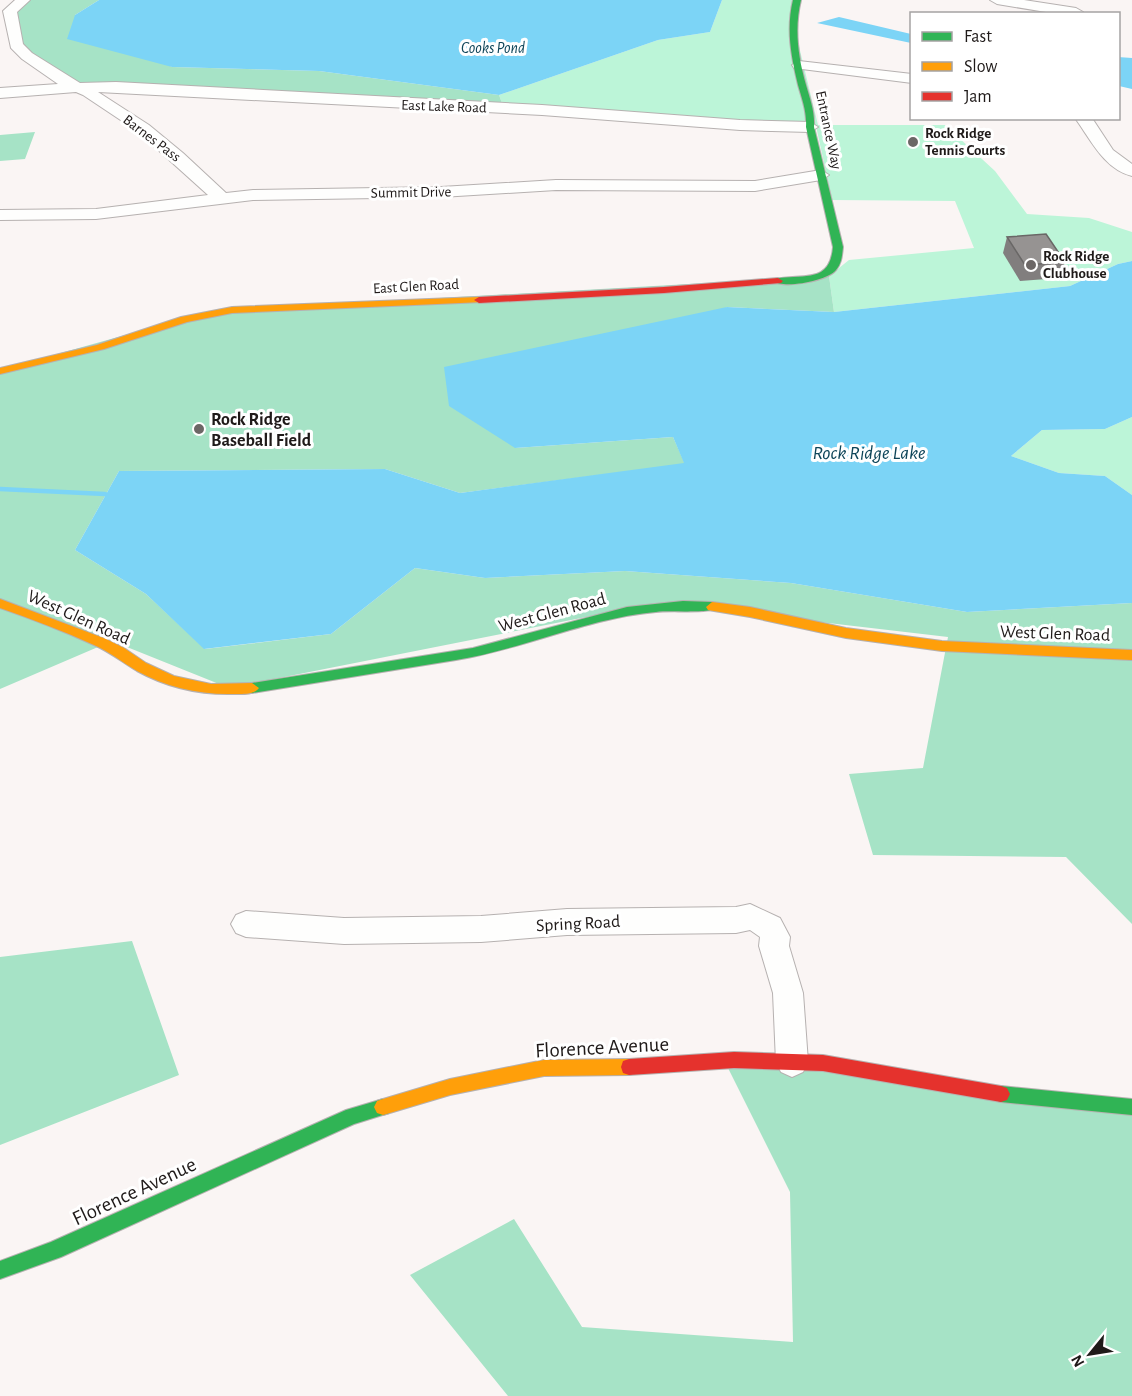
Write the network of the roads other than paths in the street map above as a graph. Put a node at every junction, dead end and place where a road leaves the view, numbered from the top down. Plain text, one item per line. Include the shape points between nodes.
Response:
1 (23, 0) edge
2 (797, 0) edge
3 (997, 0) edge
4 (5, 12) edge
5 (1076, 12) dead end
6 (799, 65) junction
7 (910, 79) edge
8 (77, 87) junction
9 (0, 93) edge
10 (1084, 120) edge
11 (810, 127) junction
12 (1132, 171) edge
13 (822, 176) junction
14 (221, 198) junction
15 (0, 215) edge
16 (837, 267) joint
17 (0, 371) edge
18 (0, 603) edge
19 (1132, 655) edge
20 (246, 924) dead end
21 (792, 1062) junction
22 (1132, 1107) edge
23 (0, 1270) edge

1 - 4 street
2 - 6 street, Entrance Way via 792,10 793,44
3 - 5 street
4 - 8 street, Barnes Pass via 16,45 42,67
6 - 7 street
6 - 11 street, Entrance Way
8 - 9 street, East Lake Road
8 - 11 street, East Lake Road
8 - 14 street, Barnes Pass via 143,128
10 - 12 street via 1106,154
11 - 13 street, Entrance Way
13 - 14 street, Summit Drive via 755,186 556,185
13 - 16 street, Entrance Way via 838,247
14 - 15 street, Summit Drive via 96,214
16 - 17 street, East Glen Road via 824,276 662,290 210,313 68,356
18 - 19 street, West Glen Road via 118,650 144,669 172,680 219,690 351,674 489,648 601,616 686,604 942,646
20 - 21 street, Spring Road via 344,931 750,917 770,927 775,937 774,946 788,993
21 - 22 street, Florence Avenue via 823,1063 1011,1096
21 - 23 street, Florence Avenue via 734,1060 643,1067 544,1068 450,1087 352,1116 54,1250

